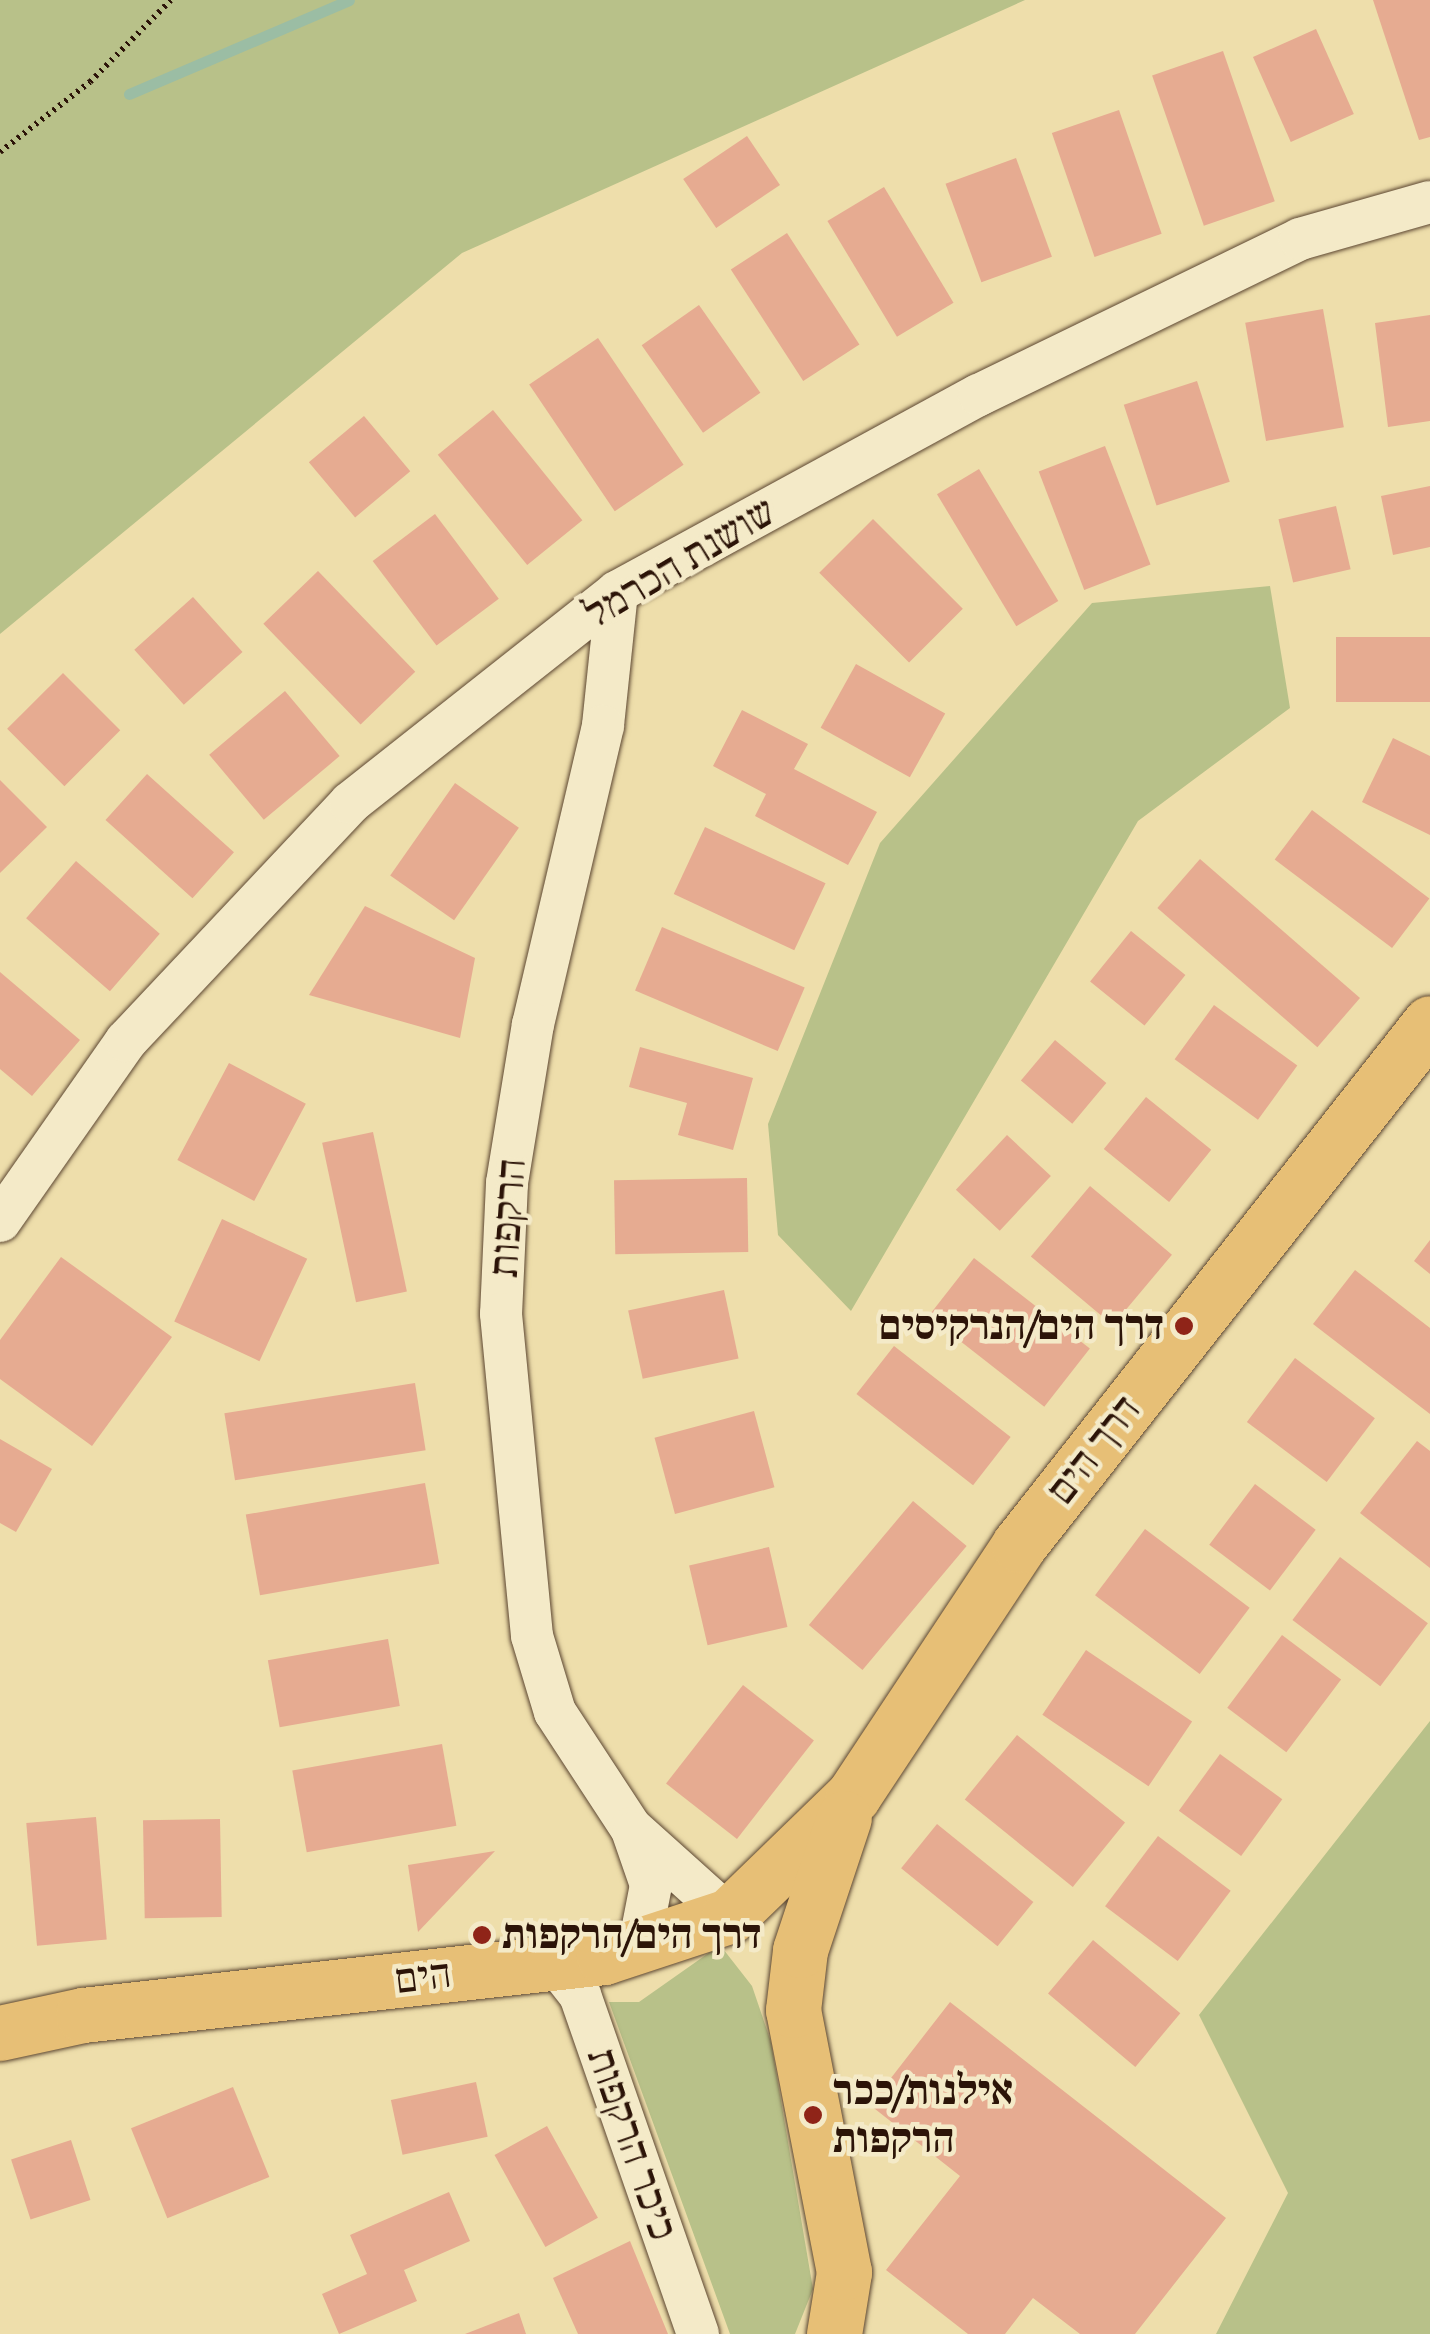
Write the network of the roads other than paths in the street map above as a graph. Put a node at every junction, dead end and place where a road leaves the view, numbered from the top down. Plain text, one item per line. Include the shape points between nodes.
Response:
1 (1430, 202) edge
2 (617, 592) junction
3 (1430, 1023) edge
4 (0, 1220) edge
5 (852, 1796) junction
6 (631, 1828) junction
7 (729, 1916) junction
8 (640, 1948) junction
9 (554, 1962) junction
10 (794, 2010) junction
11 (0, 2033) edge
12 (698, 2334) edge
13 (834, 2334) edge

1 - 2 street, שושנת הכרמל via 1282,248 979,395
2 - 4 street, שושנת הכרמל via 350,803 126,1041
2 - 6 street, הרקפות via 604,726 524,1077 501,1314 541,1671 587,1770
3 - 5 main road, דרך הים via 1019,1545
5 - 7 main road, הים
5 - 10 main road via 800,1950
6 - 7 street, הרקפות
6 - 8 street, הרקפות via 651,1886
7 - 8 main road, הים
7 - 10 main road
8 - 9 main road, הים
9 - 11 main road, הים via 83,2015
9 - 12 street, כיכר הרקפות via 580,1995
10 - 13 main road via 844,2272

